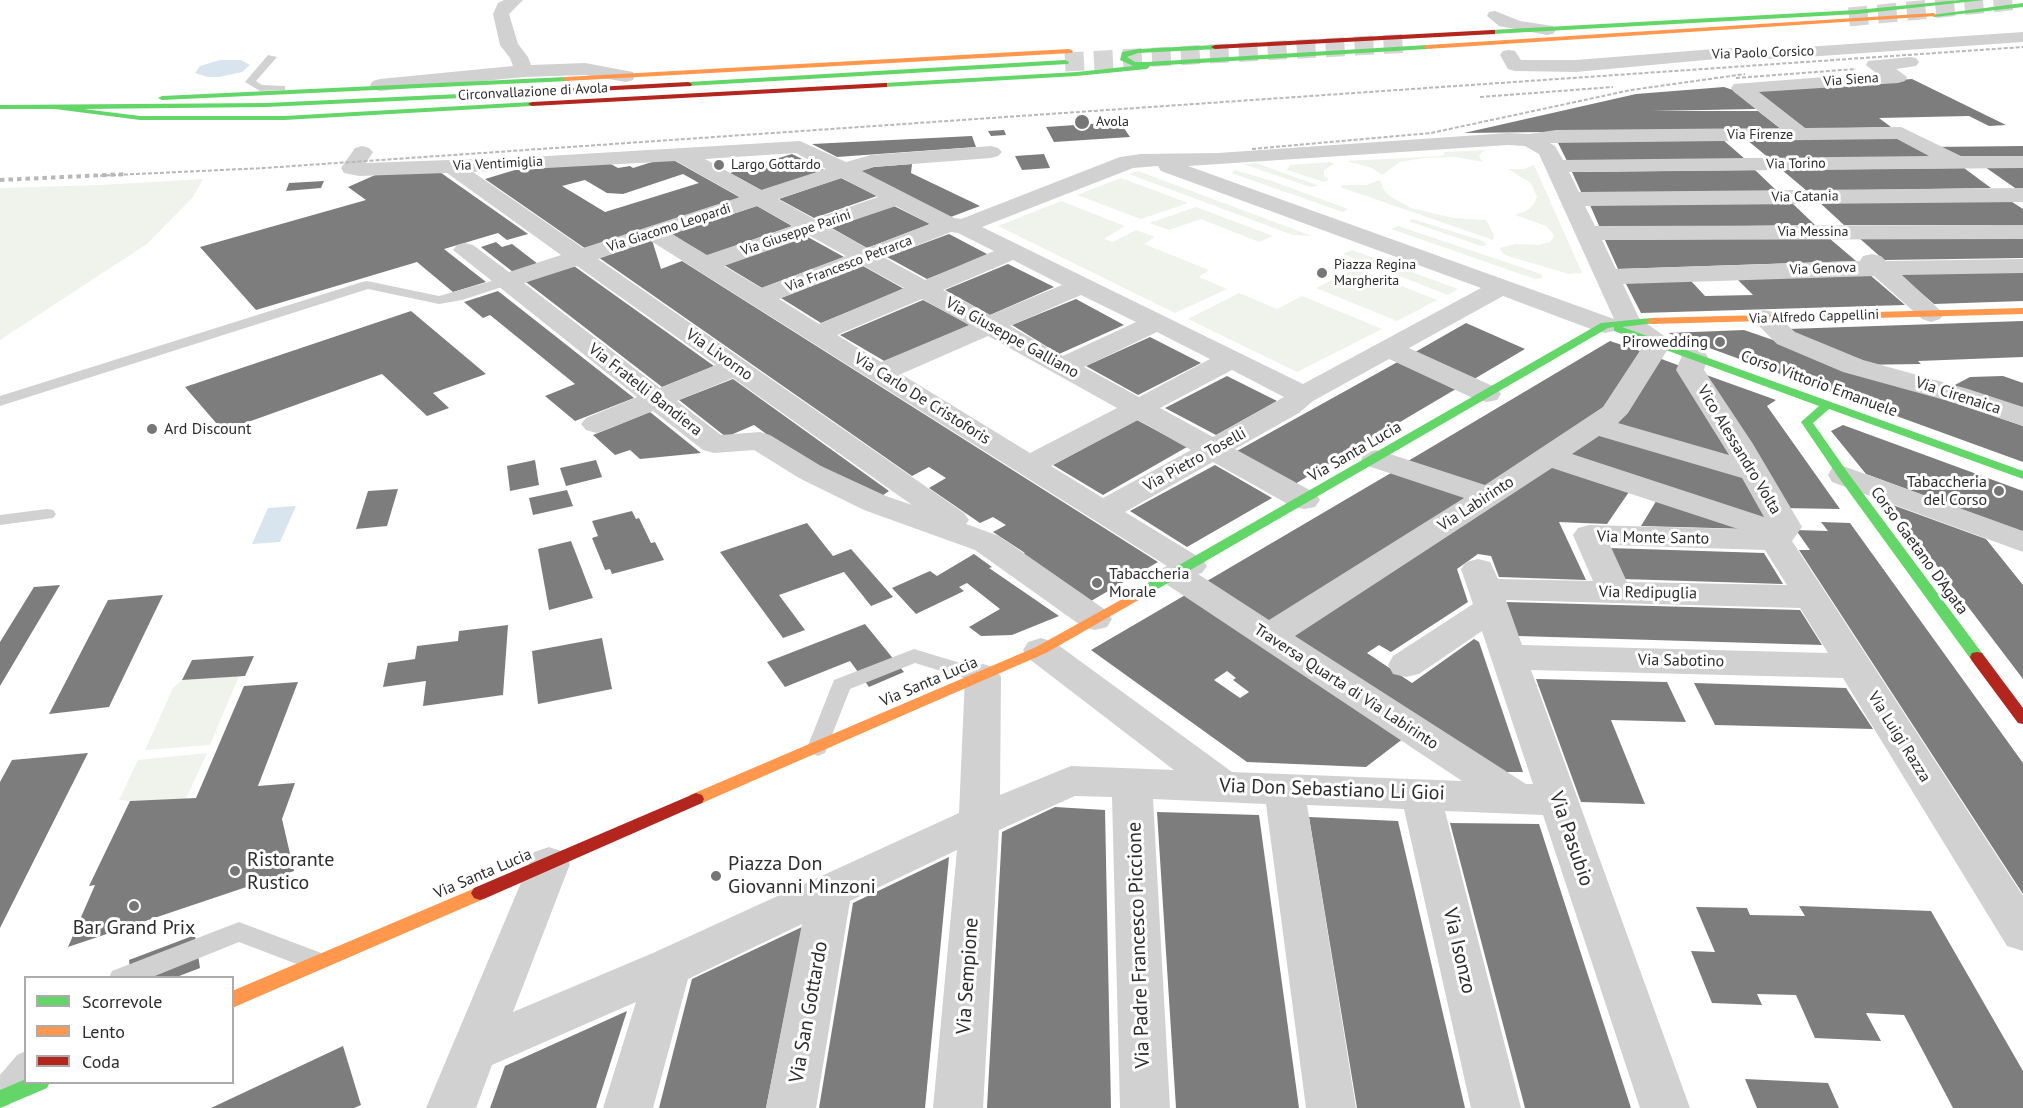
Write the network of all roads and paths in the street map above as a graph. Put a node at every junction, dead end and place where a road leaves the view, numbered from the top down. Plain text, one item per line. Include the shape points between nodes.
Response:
1 (515, 0) edge
2 (1981, 0) edge
3 (2023, 5) edge
4 (1492, 8) edge
5 (1546, 30) junction
6 (1474, 34) junction
7 (2023, 37) edge
8 (1218, 48) junction
9 (1111, 49) dead end
10 (1080, 52) dead end
11 (1509, 55) dead end
12 (2023, 55) edge
13 (272, 57) dead end
14 (1062, 57) junction
15 (1096, 58) dead end
16 (1227, 59) junction
17 (524, 71) junction
18 (1077, 74) junction
19 (626, 76) junction
20 (382, 85) junction
21 (345, 90) junction
22 (0, 107) edge
23 (58, 108) junction
24 (1731, 134) junction
25 (1800, 134) junction
26 (1529, 140) junction
27 (784, 148) junction
28 (362, 152) dead end
29 (991, 152) dead end
30 (671, 154) junction
31 (1153, 161) junction
32 (1961, 162) junction
33 (2023, 162) edge
34 (1764, 164) junction
35 (451, 166) junction
36 (1562, 166) junction
37 (839, 172) junction
38 (715, 174) junction
39 (1801, 197) junction
40 (2020, 197) edge
41 (759, 198) junction
42 (1579, 199) junction
43 (892, 200) junction
44 (812, 227) junction
45 (950, 227) junction
46 (654, 232) junction
47 (1839, 232) junction
48 (2023, 232) edge
49 (1594, 233) junction
50 (465, 250) dead end
51 (1006, 255) junction
52 (579, 257) junction
53 (866, 257) junction
54 (705, 264) junction
55 (2023, 266) edge
56 (1880, 267) junction
57 (1615, 276) junction
58 (506, 281) junction
59 (1502, 287) junction
60 (1073, 289) junction
61 (924, 290) junction
62 (759, 298) junction
63 (2023, 311) edge
64 (1931, 314) junction
65 (1764, 318) junction
66 (1628, 322) junction
67 (1605, 325) junction
68 (989, 326) junction
69 (1148, 327) junction
70 (817, 334) junction
71 (1658, 344) junction
72 (1397, 353) junction
73 (1694, 357) junction
74 (1222, 364) junction
75 (1063, 366) junction
76 (736, 367) junction
77 (880, 374) junction
78 (1487, 394) junction
79 (656, 399) junction
80 (0, 401) edge
81 (1296, 401) junction
82 (1827, 405) junction
83 (1138, 408) junction
84 (2023, 417) edge
85 (596, 424) dead end
86 (1593, 425) junction
87 (1213, 450) junction
88 (1547, 456) junction
89 (1376, 459) junction
90 (1029, 466) junction
91 (1752, 471) junction
92 (1843, 475) junction
93 (2023, 475) edge
94 (1650, 489) junction
95 (1489, 496) junction
96 (1304, 500) junction
97 (1102, 512) junction
98 (47, 514) dead end
99 (0, 520) edge
100 (1618, 536) junction
101 (1776, 540) junction
102 (987, 543) junction
103 (2019, 544) edge
104 (1182, 570) junction
105 (1484, 589) junction
106 (1615, 592) junction
107 (1812, 597) junction
108 (1095, 619) junction
109 (1268, 637) junction
110 (1041, 650) junction
111 (1508, 657) junction
112 (1406, 665) dead end
113 (1854, 666) junction
114 (983, 677) junction
115 (2023, 719) edge
116 (819, 748) junction
117 (1120, 781) junction
118 (1221, 785) junction
119 (1284, 788) junction
120 (1421, 794) junction
121 (1537, 799) junction
122 (978, 832) junction
123 (549, 864) junction
124 (828, 904) junction
125 (2023, 933) edge
126 (319, 963) junction
127 (126, 976) edge
128 (664, 982) junction
129 (234, 999) edge
130 (24, 1066) edge
131 (461, 1082) edge
132 (37, 1084) edge
133 (0, 1098) edge
134 (628, 1108) edge
135 (791, 1108) edge
136 (958, 1108) edge
137 (1146, 1108) edge
138 (1331, 1108) edge
139 (1496, 1108) edge
140 (1665, 1108) edge

1 - 17 street via 501,14 509,45
2 - 5 street via 1857,12
3 - 16 street via 1906,18
4 - 5 street via 1518,26
4 - 6 street via 1497,22
5 - 6 street
6 - 8 street
7 - 11 street, Via Paolo Corsico via 1777,54 1727,53 1576,66 1515,64
8 - 9 street
8 - 16 street via 1138,51 1123,58 1134,64
10 - 14 street
12 - 25 street, Via Siena via 1875,65 1898,77 1741,88
13 - 20 lane via 250,82 253,86 273,89
14 - 19 street
14 - 23 street, Circonvallazione di Avola via 534,93 266,105
15 - 18 street via 1099,61 1095,69
16 - 18 street
17 - 19 street via 585,69
17 - 20 street
18 - 23 street via 284,118 140,118
19 - 21 street
20 - 21 street
21 - 23 street via 140,99
22 - 23 street, Circonvallazione di Avola
24 - 25 street, Via Firenze
24 - 26 street, Via Firenze via 1557,136
24 - 34 street
25 - 32 street, Via Firenze via 1901,133
26 - 31 street, Via Firenze
26 - 36 street via 1548,150
27 - 30 street, Via Ventimiglia
27 - 37 street via 800,147
27 - 38 street
28 - 35 street, Via Ventimiglia via 352,168
29 - 37 street, Via Giacomo Leopardi via 871,160
30 - 35 street, Via Ventimiglia
30 - 38 street, Via Giuseppe Galliano
31 - 45 street, Via Francesco Petrarca via 1128,162
31 - 59 street
32 - 33 street, Via Torino
32 - 34 street, Via Torino
32 - 40 street, Via Firenze
34 - 36 street, Via Torino
34 - 39 street
35 - 52 street, Via Livorno
36 - 42 street
37 - 41 street, Via Giacomo Leopardi
37 - 43 street
38 - 41 street, Via Giuseppe Galliano
39 - 40 street, Via Catania
39 - 42 street, Via Catania
39 - 47 street
41 - 44 street, Via Giuseppe Galliano
41 - 46 street, Via Giacomo Leopardi
42 - 49 street
43 - 44 street, Via Giuseppe Parini
43 - 45 street
44 - 53 street, Via Giuseppe Galliano
44 - 54 street, Via Giuseppe Parini
45 - 51 street
45 - 53 street, Via Francesco Petrarca
46 - 52 street, Via Giacomo Leopardi
46 - 54 street, Via Carlo De Cristoforis
47 - 48 street, Via Messina
47 - 49 street, Via Messina
47 - 56 street
49 - 57 street
50 - 58 street, Via Fratelli Bandiera
51 - 60 street
51 - 61 street
52 - 58 street, Via Giacomo Leopardi
52 - 76 street, Via Livorno
53 - 61 street, Via Giuseppe Galliano
53 - 62 street, Via Francesco Petrarca
54 - 62 street, Via Carlo De Cristoforis
55 - 56 street, Via Genova
56 - 57 street, Via Genova
56 - 64 street
57 - 66 street
58 - 79 street, Via Fratelli Bandiera
58 - 80 lane via 439,300 367,285
59 - 67 street
59 - 72 street, Via Pietro Toselli
60 - 68 street
60 - 69 street
61 - 68 street, Via Giuseppe Galliano
61 - 70 street
62 - 70 street, Via Carlo De Cristoforis
63 - 64 street, Via Alfredo Cappellini
64 - 65 street, Via Alfredo Cappellini
65 - 66 street, Via Alfredo Cappellini
65 - 84 street, Via Cirenaica via 1786,338 1853,366
66 - 67 street, Via Alfredo Cappellini
66 - 71 street
67 - 71 street, Corso Vittorio Emanuele
67 - 78 street, Via Santa Lucia
68 - 75 street, Via Giuseppe Galliano
68 - 77 street
69 - 74 street
69 - 75 street
70 - 77 street, Via Carlo De Cristoforis
71 - 73 street, Corso Vittorio Emanuele
71 - 86 street, Via Labirinto via 1614,413
72 - 78 street
72 - 81 street, Via Pietro Toselli
73 - 82 street, Corso Vittorio Emanuele
73 - 91 street, Vico Alessandro Volta via 1690,370
74 - 81 street
74 - 83 street
75 - 83 street, Via Giuseppe Galliano
76 - 79 street
76 - 102 street, Via Livorno
77 - 90 street, Via Carlo De Cristoforis
78 - 89 street, Via Santa Lucia
79 - 85 street
79 - 102 street, Via Fratelli Bandiera via 714,444 760,441 810,472 875,503
81 - 87 street, Via Pietro Toselli
82 - 92 street, Corso Gaetano D'Agata via 1807,422
82 - 93 street, Corso Vittorio Emanuele
83 - 87 street, Via Giuseppe Galliano
83 - 90 street
86 - 88 street, Via Labirinto
86 - 91 street
87 - 96 street, Via Giuseppe Galliano
87 - 97 street, Via Pietro Toselli
88 - 94 street
88 - 95 street, Via Labirinto
89 - 95 street
89 - 96 street, Via Santa Lucia
90 - 97 street, Via Carlo De Cristoforis
91 - 101 street, Vico Alessandro Volta via 1786,527
92 - 103 street
92 - 115 street, Corso Gaetano D'Agata
94 - 100 street
94 - 101 street via 1757,525
95 - 109 street, Via Labirinto
96 - 104 street, Via Santa Lucia
97 - 104 street, Via Carlo De Cristoforis
98 - 99 lane
100 - 101 street, Via Monte Santo
100 - 106 street, Via Monte Santo via 1589,535
101 - 107 street, Via Luigi Razza
102 - 108 street, Via Fratelli Bandiera
104 - 108 street, Via Santa Lucia
104 - 109 street, Traversa Quarta di Via Labirinto
105 - 106 street, Via Redipuglia
105 - 111 street, Via Pasubio
105 - 112 street
106 - 107 street, Via Redipuglia
107 - 113 street, Via Luigi Razza
108 - 110 street, Via Santa Lucia
109 - 121 street, Traversa Quarta di Via Labirinto
110 - 114 street, Via Santa Lucia
110 - 118 street
111 - 113 street, Via Sabotino
111 - 121 street, Via Pasubio
113 - 125 street, Via Luigi Razza
114 - 116 street, Via Santa Lucia
114 - 116 lane via 914,656 842,685
114 - 122 street, Via Sempione
116 - 123 street, Via Santa Lucia
117 - 118 street, Via Don Sebastiano Li Gioi
117 - 122 street, Via Don Sebastiano Li Gioi via 1071,781
117 - 137 street, Via Padre Francesco Piccione
118 - 119 street, Via Don Sebastiano Li Gioi
119 - 120 street, Via Don Sebastiano Li Gioi
119 - 138 street
120 - 121 street, Via Don Sebastiano Li Gioi
120 - 139 street, Via Isonzo
121 - 140 street, Via Pasubio
122 - 124 street, Via Don Sebastiano Li Gioi
122 - 136 street, Via Sempione
123 - 126 street, Via Santa Lucia
123 - 131 street
124 - 128 street, Via Don Sebastiano Li Gioi
124 - 135 street, Via San Gottardo
126 - 127 lane via 238,932
126 - 129 street, Via Santa Lucia
128 - 131 street, Via Don Sebastiano Li Gioi
128 - 134 street
130 - 133 lane
132 - 133 street

